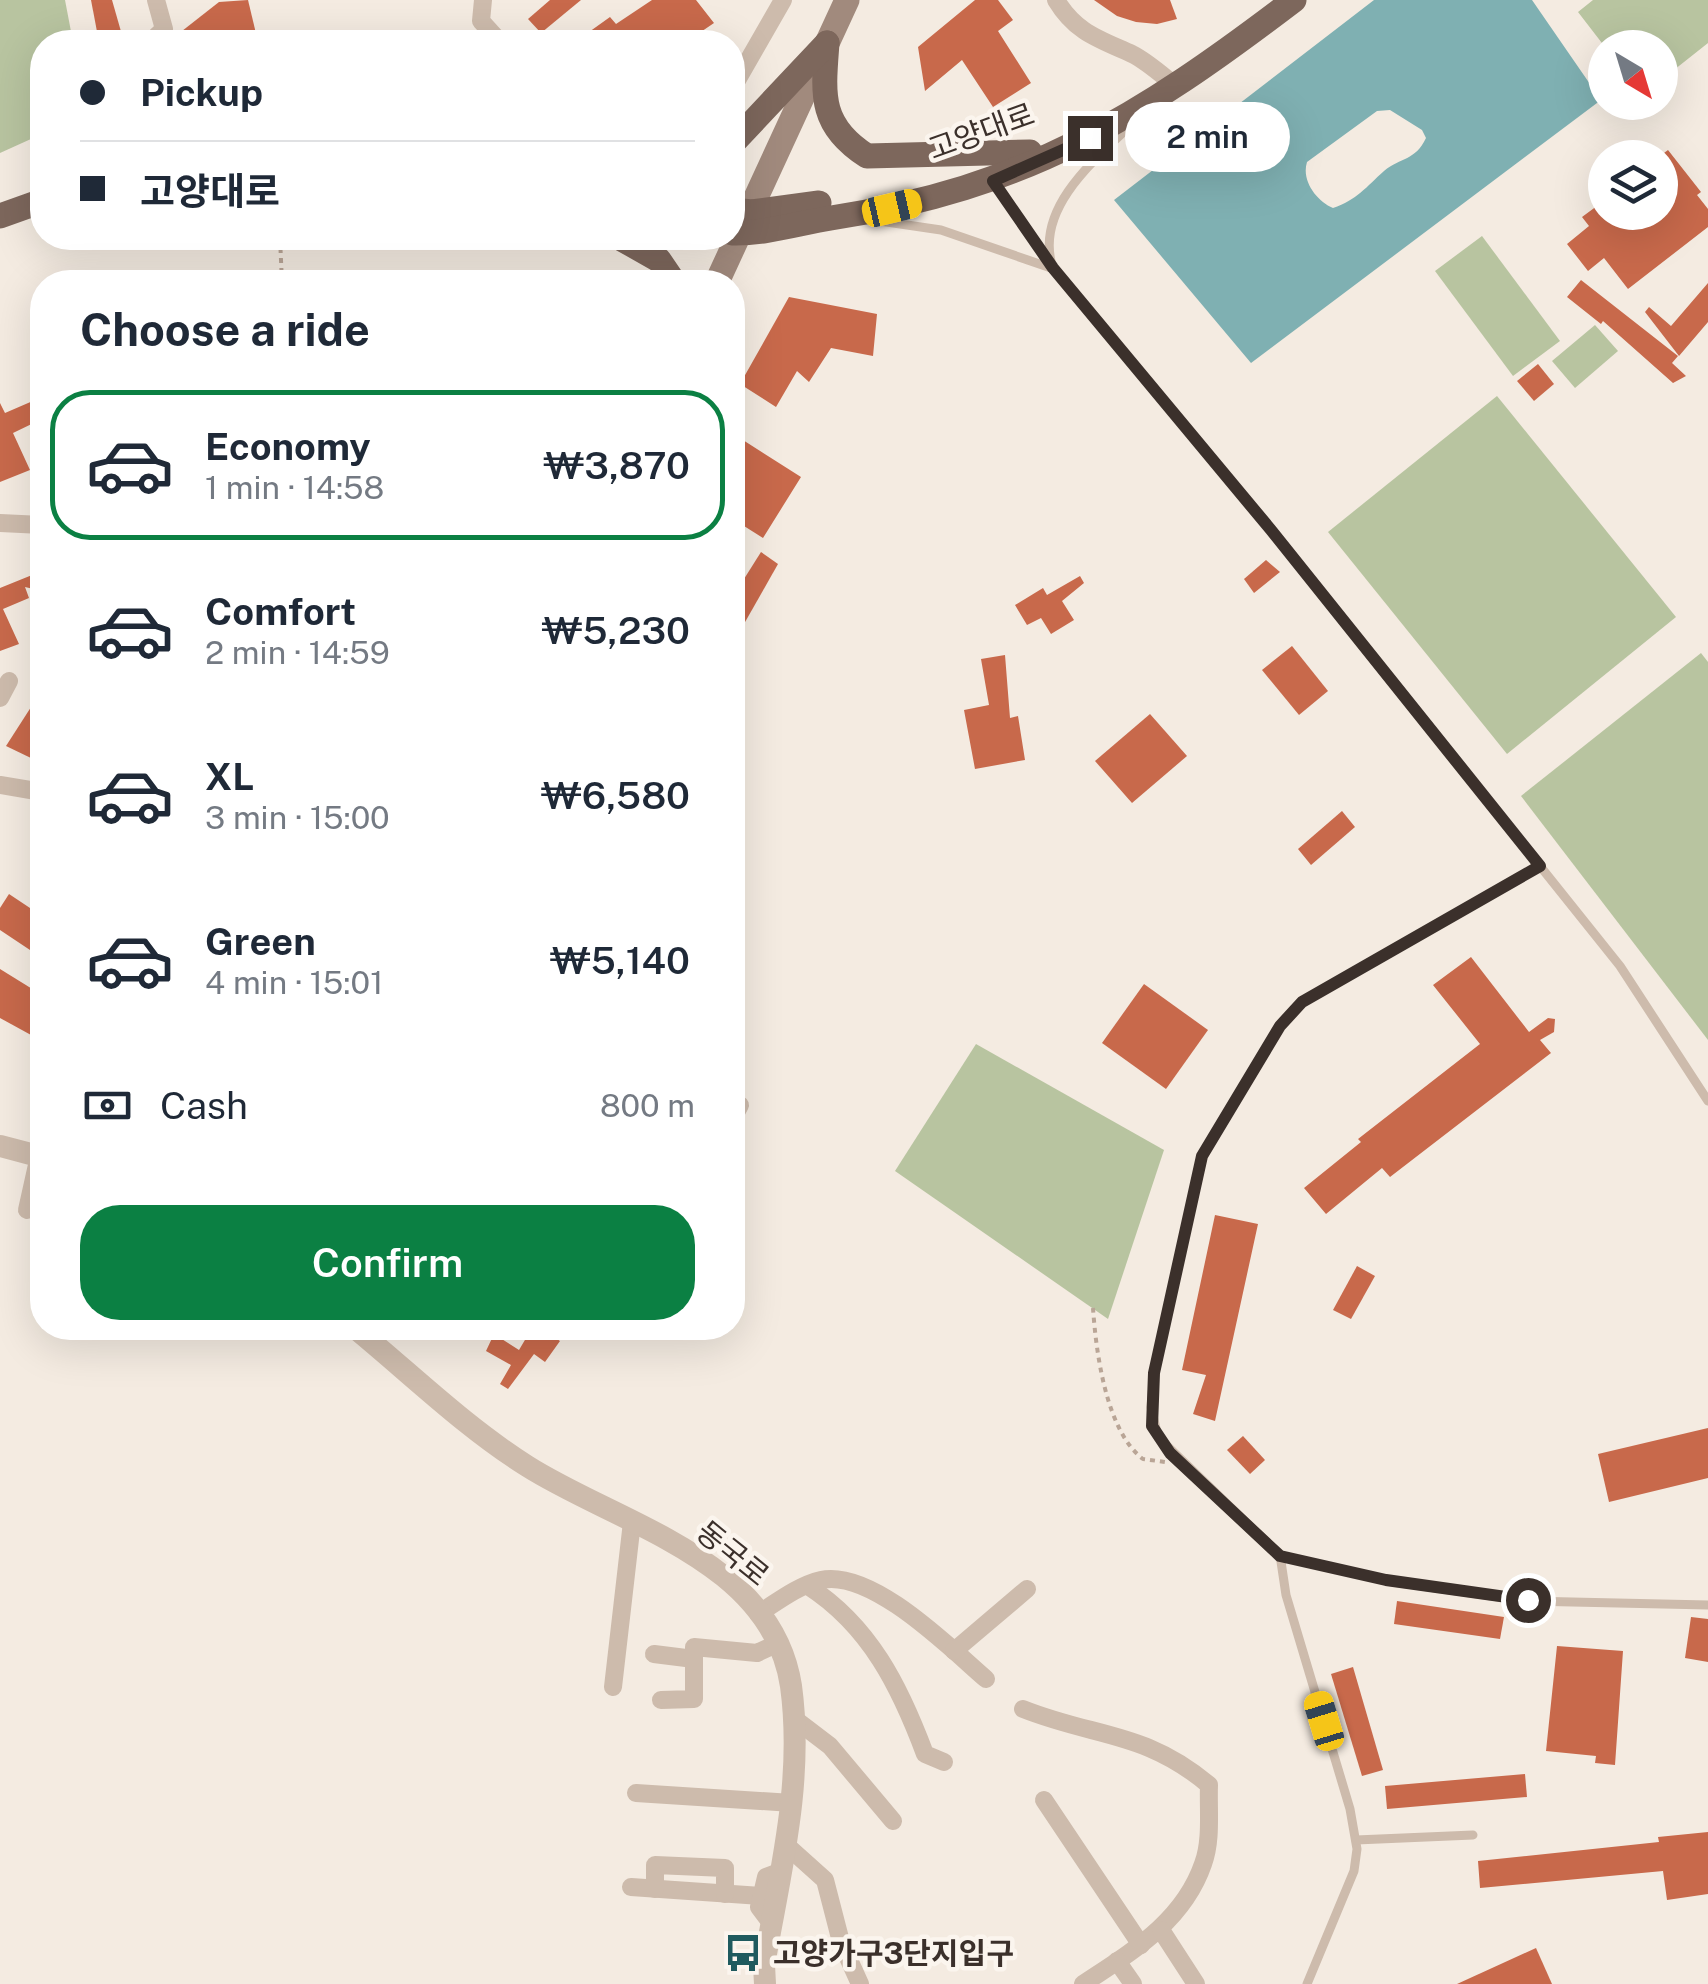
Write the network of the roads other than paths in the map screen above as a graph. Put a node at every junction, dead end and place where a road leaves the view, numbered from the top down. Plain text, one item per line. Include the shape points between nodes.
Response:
1 (156, 0) edge
2 (483, 0) edge
3 (783, 0) edge
4 (847, 0) edge
5 (1056, 0) edge
6 (1286, 1) edge
7 (162, 30) edge
8 (490, 30) edge
9 (827, 43) junction
10 (745, 67) edge
11 (1167, 88) junction
12 (745, 130) edge
13 (1030, 152) junction
14 (993, 181) junction
15 (30, 205) edge
16 (745, 212) edge
17 (0, 216) edge
18 (841, 217) junction
19 (30, 221) edge
20 (745, 221) edge
21 (745, 222) edge
22 (0, 231) edge
23 (641, 250) edge
24 (1053, 268) junction
25 (666, 270) edge
26 (0, 523) edge
27 (30, 524) edge
28 (2, 790) edge
29 (30, 791) edge
30 (1540, 866) junction
31 (1708, 1101) edge
32 (0, 1146) edge
33 (30, 1154) edge
34 (30, 1199) edge
35 (27, 1210) dead end
36 (370, 1340) edge
37 (632, 1522) junction
38 (1280, 1556) junction
39 (808, 1586) junction
40 (1027, 1589) dead end
41 (1708, 1606) edge
42 (758, 1614) junction
43 (776, 1644) junction
44 (954, 1651) junction
45 (654, 1654) dead end
46 (694, 1659) junction
47 (986, 1680) dead end
48 (612, 1686) dead end
49 (661, 1700) dead end
50 (1024, 1709) dead end
51 (792, 1717) junction
52 (944, 1762) dead end
53 (636, 1793) dead end
54 (1044, 1800) dead end
55 (792, 1803) junction
56 (893, 1821) dead end
57 (1474, 1835) dead end
58 (1356, 1840) junction
59 (786, 1846) junction
60 (782, 1871) junction
61 (632, 1888) dead end
62 (761, 1896) junction
63 (772, 1922) junction
64 (1161, 1930) junction
65 (1142, 1945) junction
66 (1117, 1961) junction
67 (765, 1984) edge
68 (860, 1984) edge
69 (1083, 1984) edge
70 (1134, 1984) edge
71 (1196, 1984) edge
72 (1307, 1984) edge

1 - 7 street
2 - 8 street via 481,20
3 - 10 street
4 - 9 main road
5 - 11 street via 1076,28 1134,55
6 - 11 main road, 고양대로
9 - 12 main road
9 - 13 main road via 829,119 868,156
9 - 16 main road
11 - 13 main road, 고양대로
11 - 14 main road, 고양대로 via 1090,138
11 - 24 lane via 1063,201 1052,225
13 - 20 main road, 고양대로 via 897,193
14 - 18 main road, 고양대로
14 - 24 lane
15 - 17 main road
18 - 21 main road, 고양대로
18 - 24 lane via 940,230
19 - 22 main road
23 - 25 main road
24 - 30 lane
26 - 27 street
28 - 29 street
30 - 31 lane via 1620,966
30 - 38 lane via 1302,1002 1280,1026 1202,1156 1151,1394 1152,1426 1180,1462
32 - 33 street
34 - 35 street
36 - 37 street, 동국로 via 528,1467
37 - 42 street, 동국로 via 686,1549
37 - 48 street
38 - 41 lane via 1386,1580 1528,1600
38 - 58 lane
39 - 42 street
39 - 44 street via 843,1578 911,1614
39 - 52 street via 838,1605 899,1684 924,1754
40 - 44 street
42 - 43 street, 동국로
43 - 46 street via 757,1653 694,1648
43 - 51 street, 동국로
44 - 47 street
45 - 46 street
46 - 49 street via 694,1699
50 - 64 street via 1145,1744 1176,1757 1208,1785 1203,1864
51 - 55 street, 동국로
51 - 56 street via 830,1746
53 - 55 street
54 - 65 street
55 - 59 street, 동국로
57 - 58 lane
58 - 72 lane via 1354,1871
59 - 60 street, 동국로
59 - 68 street via 825,1880
60 - 62 street via 766,1877
60 - 63 street, 동국로
61 - 62 street
62 - 63 street via 759,1907
63 - 67 street, 동국로
64 - 65 street
64 - 71 street
65 - 66 street
66 - 69 street
66 - 70 street

